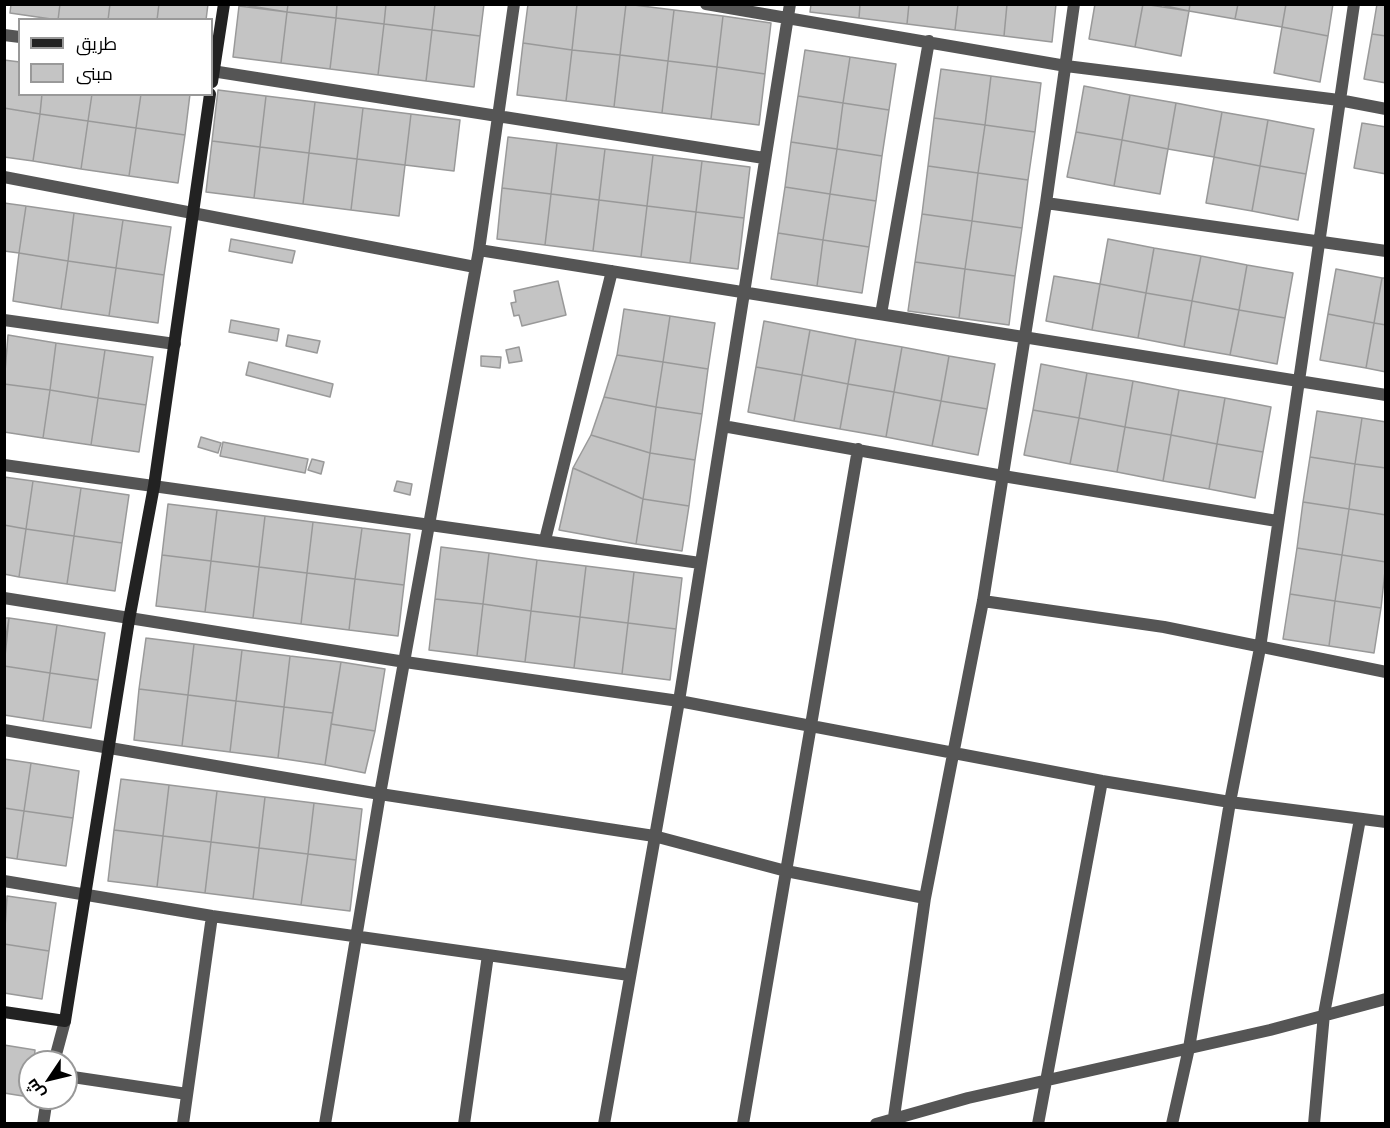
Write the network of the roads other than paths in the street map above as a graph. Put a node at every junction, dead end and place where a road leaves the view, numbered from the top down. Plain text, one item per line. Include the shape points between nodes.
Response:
1 (224, 4) edge
2 (513, 4) edge
3 (706, 4) edge
4 (790, 4) edge
5 (1074, 4) edge
6 (1354, 4) edge
7 (788, 18) junction
8 (929, 41) junction
9 (1066, 66) junction
10 (213, 69) edge
11 (213, 75) edge
12 (210, 96) edge
13 (1339, 100) junction
14 (1386, 109) edge
15 (497, 117) junction
16 (764, 158) junction
17 (4, 177) edge
18 (1046, 203) junction
19 (193, 215) junction
20 (1319, 239) junction
21 (479, 250) junction
22 (1386, 250) edge
23 (475, 267) junction
24 (612, 271) junction
25 (744, 292) junction
26 (881, 314) junction
27 (4, 320) edge
28 (1023, 337) junction
29 (175, 344) junction
30 (1299, 382) junction
31 (1386, 395) edge
32 (723, 426) junction
33 (858, 449) junction
34 (4, 465) edge
35 (1002, 476) junction
36 (154, 486) junction
37 (1277, 520) junction
38 (428, 524) junction
39 (544, 540) junction
40 (700, 563) junction
41 (4, 598) edge
42 (983, 601) junction
43 (129, 620) junction
44 (1260, 648) junction
45 (405, 662) junction
46 (1386, 672) edge
47 (679, 701) junction
48 (811, 724) junction
49 (4, 730) edge
50 (108, 748) junction
51 (954, 754) junction
52 (1101, 781) junction
53 (380, 794) junction
54 (1230, 802) junction
55 (1360, 819) junction
56 (1386, 822) edge
57 (654, 836) junction
58 (786, 871) junction
59 (4, 881) edge
60 (85, 895) junction
61 (925, 898) junction
62 (212, 916) junction
63 (357, 936) junction
64 (488, 956) junction
65 (629, 975) junction
66 (1386, 999) edge
67 (4, 1012) edge
68 (1324, 1014) junction
69 (65, 1021) junction
70 (1189, 1048) junction
71 (57, 1050) edge
72 (78, 1078) edge
73 (1044, 1081) junction
74 (187, 1094) junction
75 (893, 1122) edge
76 (183, 1124) edge
77 (325, 1124) edge
78 (464, 1124) edge
79 (604, 1124) edge
80 (743, 1124) edge
81 (876, 1124) edge
82 (1038, 1124) edge
83 (1172, 1124) edge
84 (1314, 1124) edge

1 - 10 street
2 - 15 street
3 - 7 street
4 - 7 street
5 - 9 street
6 - 13 street
7 - 8 street
7 - 16 street
8 - 9 street
8 - 26 street
9 - 13 street
9 - 18 street
11 - 15 street
12 - 19 street
13 - 14 street
13 - 20 street
15 - 16 street
15 - 21 street
16 - 25 street
17 - 19 street
18 - 20 street
18 - 28 street
19 - 23 street
19 - 29 street
20 - 22 street
20 - 30 street
21 - 23 street
21 - 24 street
23 - 38 street
24 - 25 street
24 - 39 street
25 - 26 street
25 - 32 street
26 - 28 street
27 - 29 street
28 - 30 street
28 - 35 street
29 - 36 street
30 - 31 street
30 - 37 street
32 - 33 street
32 - 40 street
33 - 35 street
33 - 48 street
34 - 36 street
35 - 37 street
35 - 42 street
36 - 38 street
36 - 43 street
37 - 44 street
38 - 39 street
38 - 45 street
39 - 40 street
40 - 47 street
41 - 43 street
42 - 44 street via 1164,627
42 - 51 street
43 - 45 street
43 - 50 street
44 - 46 street
44 - 54 street
45 - 47 street
45 - 53 street
47 - 48 street
47 - 57 street
48 - 51 street
48 - 58 street
49 - 50 street
50 - 53 street
50 - 60 street
51 - 52 street
51 - 61 street
52 - 54 street
52 - 73 street
53 - 57 street
53 - 63 street
54 - 55 street
54 - 70 street
55 - 56 street
55 - 68 street
57 - 58 street
57 - 65 street
58 - 61 street
58 - 80 street
59 - 60 street
60 - 62 street
60 - 69 street
61 - 75 street
62 - 63 street
62 - 74 street
63 - 64 street
63 - 77 street
64 - 65 street
64 - 78 street
65 - 79 street
66 - 68 street
67 - 69 street
68 - 70 street
68 - 84 street
69 - 71 street
70 - 73 street
70 - 83 street
72 - 74 street
73 - 75 street via 968,1098
73 - 82 street
74 - 76 street
75 - 81 street

